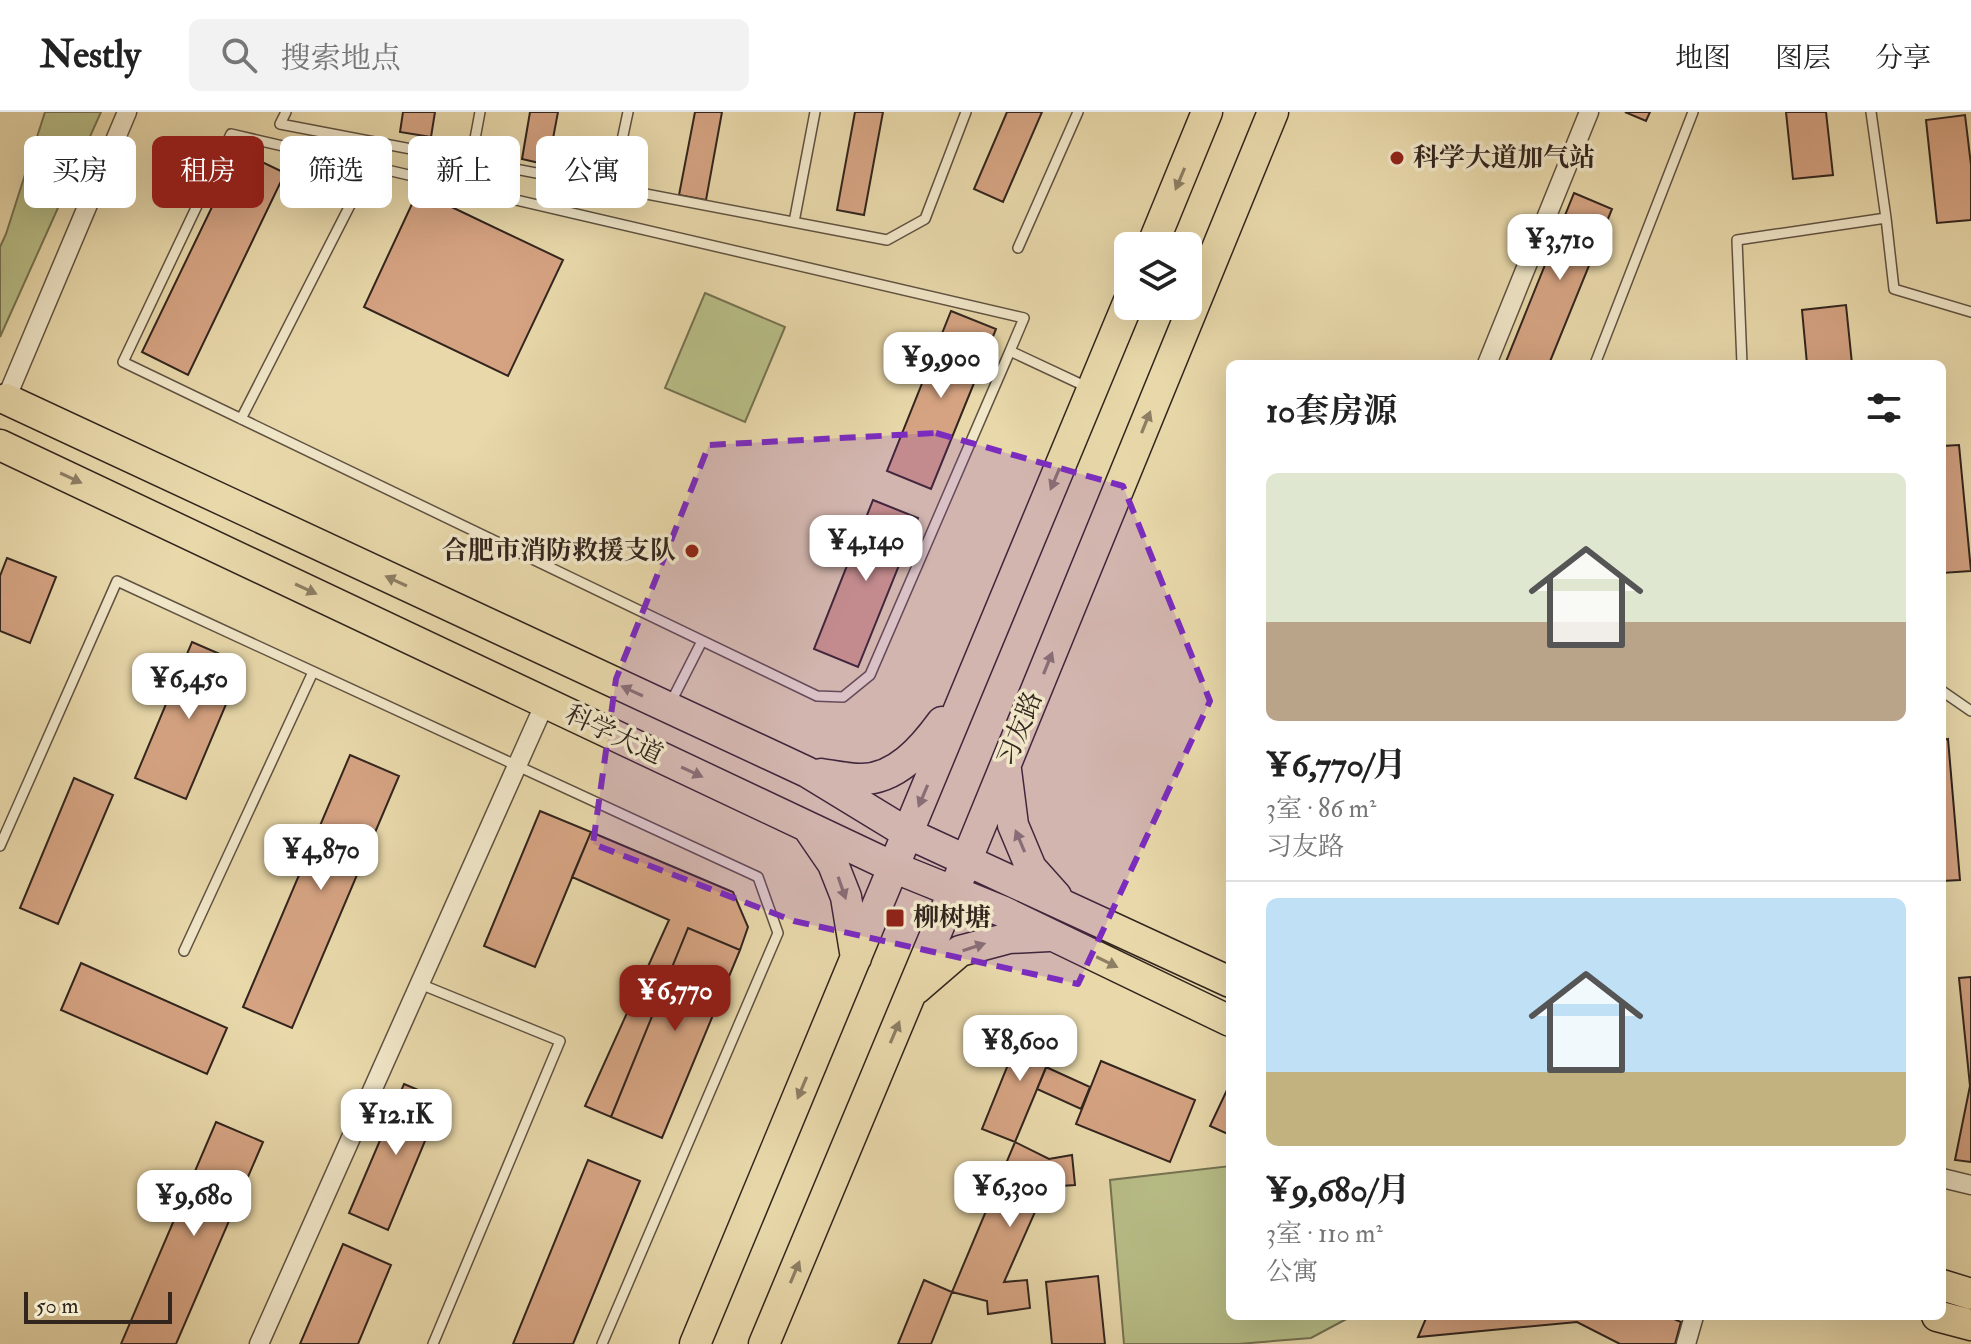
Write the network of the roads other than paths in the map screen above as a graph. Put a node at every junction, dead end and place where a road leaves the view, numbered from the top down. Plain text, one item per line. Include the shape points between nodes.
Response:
1 (127, 112) edge
2 (286, 112) edge
3 (480, 112) edge
4 (628, 112) edge
5 (815, 112) edge
6 (966, 112) edge
7 (1078, 112) edge
8 (1207, 112) edge
9 (1273, 112) edge
10 (1589, 112) edge
11 (1693, 112) edge
12 (1871, 112) edge
13 (476, 136) edge
14 (623, 136) edge
15 (280, 145) edge
16 (408, 148) edge
17 (392, 171) edge
18 (648, 194) edge
19 (349, 208) edge
20 (1886, 218) junction
21 (794, 222) junction
22 (1158, 232) edge
23 (1018, 248) dead end
24 (1971, 312) edge
25 (1121, 320) edge
26 (1010, 351) junction
27 (1489, 360) edge
28 (1597, 360) edge
29 (1742, 360) edge
30 (1092, 389) junction
31 (6, 399) joint
32 (241, 419) junction
33 (0, 445) edge
34 (702, 641) junction
35 (313, 672) junction
36 (968, 688) junction
37 (1946, 694) edge
38 (545, 703) junction
39 (668, 707) junction
40 (1971, 711) edge
41 (1005, 765) junction
42 (517, 766) junction
43 (807, 772) junction
44 (808, 827) junction
45 (907, 833) junction
46 (0, 846) edge
47 (967, 859) junction
48 (893, 867) junction
49 (953, 892) junction
50 (1063, 903) junction
51 (1054, 936) junction
52 (184, 951) dead end
53 (856, 958) junction
54 (1226, 980) edge
55 (420, 984) junction
56 (912, 992) junction
57 (1226, 1019) edge
58 (1946, 1179) edge
59 (1971, 1185) edge
60 (1946, 1286) edge
61 (1971, 1294) edge
62 (1946, 1318) edge
63 (1693, 1320) edge
64 (1971, 1325) edge
65 (259, 1344) edge
66 (433, 1344) edge
67 (602, 1344) edge
68 (695, 1344) edge
69 (764, 1344) edge
70 (1686, 1344) edge

1 - 31 street
2 - 16 lane via 280,124
3 - 13 lane
4 - 14 lane
5 - 21 lane
6 - 21 lane via 925,219 887,240
7 - 23 lane
8 -> 22 main road
41 -> 9 main road, 习友路
10 - 27 street
11 - 28 lane
12 - 20 lane
15 - 32 lane via 231,134 123,362
17 - 26 lane via 1024,318
18 - 21 lane
19 - 32 lane
20 - 24 lane via 1894,289
20 - 29 lane via 1737,240
25 - 30 main road
26 - 30 lane
26 - 34 lane via 870,675 843,697 817,696
30 -> 36 main road
39 -> 31 main road, 科学大道
32 - 34 lane
33 -> 38 main road, 科学大道
34 - 39 lane
35 - 42 lane
35 - 46 lane via 117,581
35 - 52 lane
36 - 43 main road via 919,752 882,776 862,779
36 -> 45 main road
37 - 40 lane
38 - 42 street
38 -> 44 main road, 科学大道
39 - 43 main road, 科学大道
41 - 47 main road, 习友路
50 -> 41 main road via 1031,868 1013,825
42 - 55 street
42 - 67 lane via 758,877 778,933
43 - 45 main road, 科学大道
44 - 48 main road, 科学大道
44 -> 53 main road via 833,864 846,897
45 - 47 main road, 科学大道
45 - 48 main road
47 - 49 main road, 习友路
47 - 50 main road, 科学大道
48 - 49 main road, 科学大道
48 - 53 main road
49 - 51 main road, 科学大道
49 - 56 main road, 习友路
50 - 54 main road, 科学大道
56 -> 51 main road via 960,951 1009,938
51 -> 57 main road, 科学大道
53 -> 68 main road
55 - 65 street
55 - 66 lane via 560,1041
69 -> 56 main road, 习友路
58 - 59 street
60 - 61 main road
62 - 64 main road
63 - 70 street

